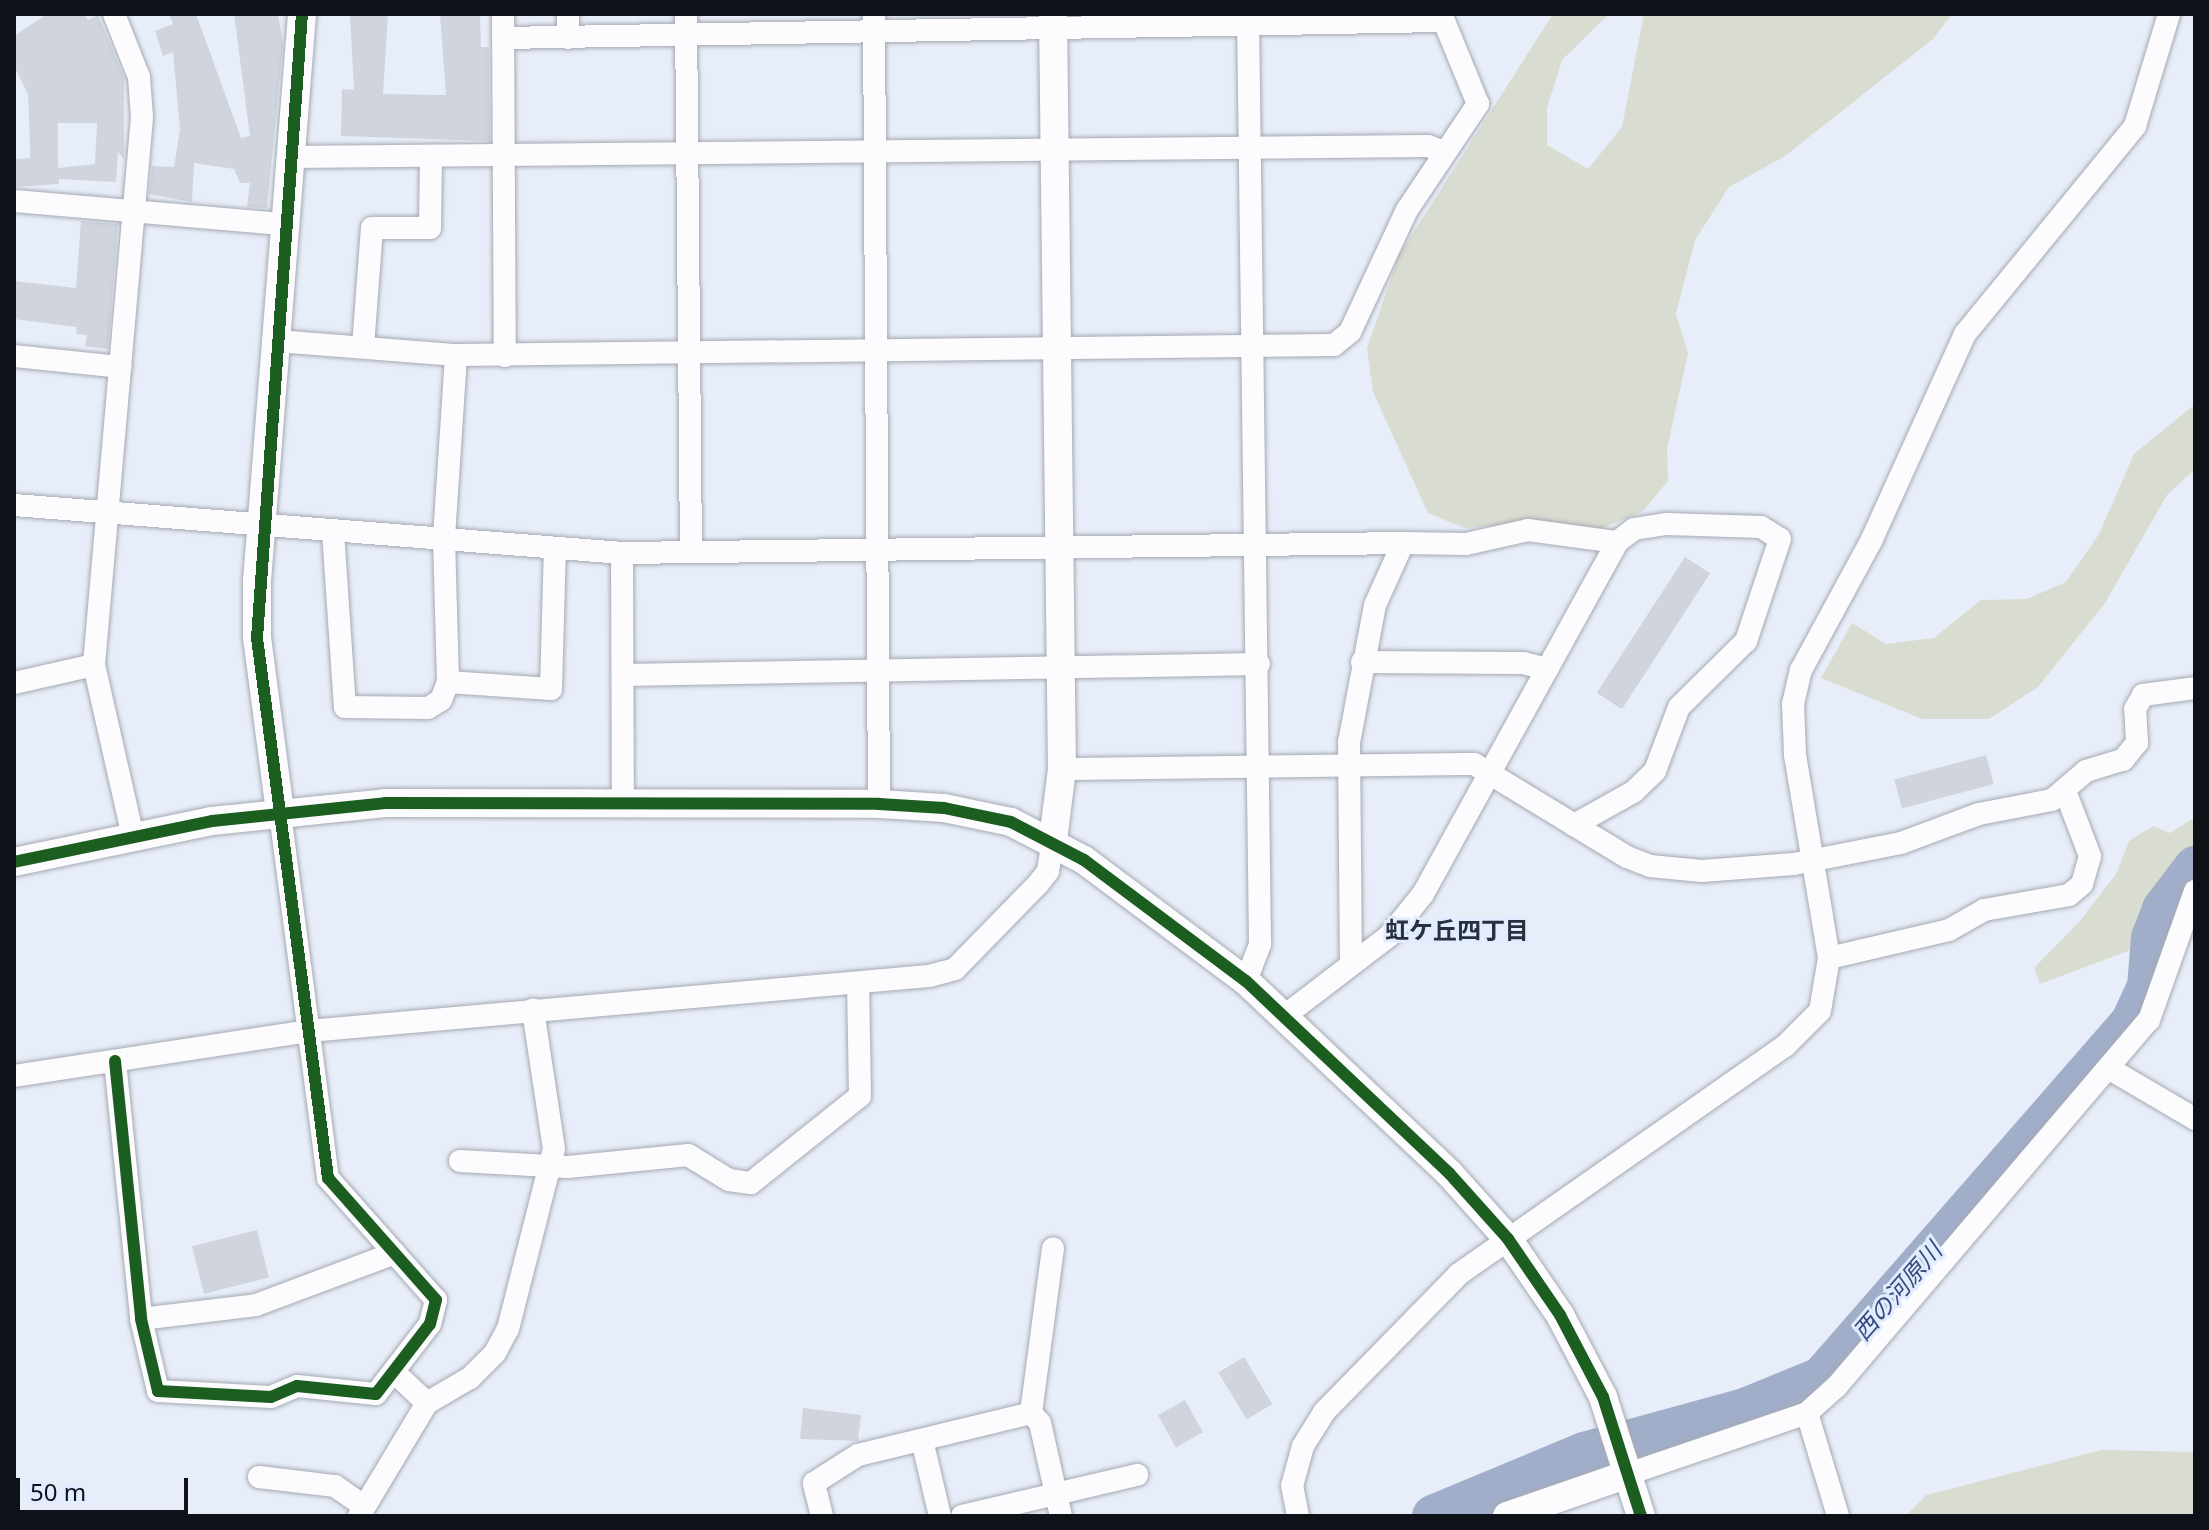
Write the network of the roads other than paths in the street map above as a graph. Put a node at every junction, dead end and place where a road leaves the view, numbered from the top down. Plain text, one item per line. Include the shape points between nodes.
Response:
1 (114, 14) edge
2 (302, 14) edge
3 (503, 14) edge
4 (568, 14) edge
5 (2169, 14) edge
6 (1442, 18) edge
7 (1248, 22) edge
8 (874, 23) edge
9 (1053, 23) edge
10 (686, 25) edge
11 (503, 38) junction
12 (568, 38) junction
13 (1251, 148) junction
14 (1054, 151) junction
15 (1442, 151) junction
16 (875, 153) junction
17 (689, 154) junction
18 (289, 157) junction
19 (502, 157) junction
20 (431, 158) junction
21 (14, 201) edge
22 (134, 211) junction
23 (285, 224) junction
24 (277, 341) junction
25 (1254, 346) junction
26 (363, 347) junction
27 (1058, 349) junction
28 (879, 351) junction
29 (689, 352) junction
30 (456, 355) junction
31 (14, 356) edge
32 (505, 356) junction
33 (120, 367) junction
34 (14, 505) edge
35 (108, 513) junction
36 (263, 526) junction
37 (333, 532) junction
38 (444, 537) junction
39 (1617, 542) junction
40 (1403, 543) junction
41 (1257, 544) junction
42 (1058, 547) junction
43 (555, 548) junction
44 (691, 552) junction
45 (880, 552) junction
46 (622, 553) junction
47 (1362, 662) junction
48 (1259, 664) junction
49 (94, 665) junction
50 (1061, 667) junction
51 (1547, 669) junction
52 (880, 673) junction
53 (623, 675) junction
54 (448, 682) junction
55 (14, 683) edge
56 (2195, 688) edge
57 (1347, 764) junction
58 (1260, 766) junction
59 (1062, 769) junction
60 (1492, 772) junction
61 (2065, 791) junction
62 (879, 804) junction
63 (623, 805) junction
64 (280, 812) junction
65 (1574, 825) junction
66 (133, 836) junction
67 (1053, 840) junction
68 (1813, 860) junction
69 (14, 862) edge
70 (2195, 891) edge
71 (1829, 958) junction
72 (1351, 962) junction
73 (1246, 981) junction
74 (858, 985) junction
75 (533, 1010) junction
76 (1287, 1014) junction
77 (309, 1031) junction
78 (115, 1061) junction
79 (2110, 1069) junction
80 (14, 1076) edge
81 (2195, 1119) edge
82 (460, 1161) dead end
83 (552, 1165) junction
84 (1508, 1239) junction
85 (1053, 1248) dead end
86 (395, 1253) junction
87 (141, 1319) junction
88 (395, 1373) junction
89 (427, 1403) junction
90 (1031, 1413) junction
91 (1807, 1413) junction
92 (922, 1440) junction
93 (1628, 1474) junction
94 (1137, 1475) dead end
95 (259, 1477) dead end
96 (1058, 1505) edge
97 (360, 1510) edge
98 (822, 1516) edge
99 (940, 1516) edge
100 (962, 1516) edge
101 (1298, 1516) edge
102 (1507, 1516) edge
103 (1641, 1516) edge
104 (1838, 1516) edge

1 - 22 street via 139,77
2 - 18 street
3 - 11 street
4 - 12 street
5 - 68 street via 2135,126 1965,334 1872,539 1801,670 1793,704 1795,755
6 - 7 street
6 - 15 street via 1478,104
7 - 9 street
7 - 13 street
8 - 9 street
8 - 10 street
8 - 16 street
9 - 14 street
10 - 12 street
10 - 17 street
11 - 12 street
11 - 19 street
13 - 14 street
13 - 15 street via 1428,146
13 - 25 street
14 - 16 street
14 - 27 street
15 - 25 street via 1371,277 1350,332 1334,345 1317,348
16 - 17 street
16 - 28 street
17 - 19 street
17 - 29 street
18 - 20 street
18 - 23 street
19 - 20 street
19 - 32 street
20 - 26 street via 430,228 372,228
21 - 22 street
22 - 23 street
22 - 33 street
23 - 24 street
24 - 26 street
24 - 36 street
25 - 27 street
25 - 41 street
26 - 30 street
27 - 28 street
27 - 42 street
28 - 29 street
28 - 45 street
29 - 32 street
29 - 44 street
30 - 32 street
30 - 38 street
31 - 33 street
33 - 35 street
34 - 35 street
35 - 36 street
35 - 49 street
36 - 37 street
36 - 64 street via 257,638
37 - 38 street
37 - 54 street via 345,707 428,708 441,700
38 - 43 street
38 - 54 street
39 - 40 street via 1528,530 1466,544
39 - 51 street
39 - 65 street via 1634,529 1667,524 1761,527 1780,539 1746,641 1679,707 1655,771 1633,792
40 - 41 street
40 - 47 street via 1375,605
41 - 42 street
41 - 48 street
42 - 45 street
42 - 50 street
43 - 46 street
43 - 54 street via 551,689
44 - 45 street
44 - 46 street
45 - 52 street
46 - 53 street
47 - 51 street via 1523,663
47 - 57 street
48 - 50 street
48 - 58 street
49 - 55 street
49 - 66 street
50 - 52 street
50 - 59 street
51 - 60 street
52 - 53 street
52 - 62 street
53 - 63 street
56 - 61 street via 2143,695 2135,709 2137,743 2123,760 2086,771
57 - 58 street
57 - 60 street via 1474,764
57 - 72 street
58 - 59 street
58 - 73 street via 1260,944
59 - 67 street
60 - 65 street
60 - 72 street via 1423,894 1389,936
61 - 68 street via 1901,843
61 - 71 street via 2090,856 2082,884 2069,895 1984,910 1949,930
62 - 63 street
62 - 67 street via 944,808 1011,822
63 - 64 street via 385,803
64 - 66 street
64 - 77 street
65 - 68 street via 1650,866 1702,871
66 - 69 street
67 - 73 street
67 - 74 street via 1048,871 955,969
68 - 71 street
70 - 79 street via 2149,1020
71 - 84 street via 1820,1011 1785,1046
72 - 76 street
73 - 76 street
74 - 75 street
74 - 83 street via 860,1096 751,1183 729,1180 688,1155
75 - 77 street
75 - 83 street via 551,1107
76 - 84 street
77 - 78 street
77 - 86 street via 328,1178
78 - 80 street
78 - 87 street
79 - 81 street
79 - 91 street via 1837,1386
82 - 83 street
83 - 89 street via 495,1353 470,1378
84 - 93 street via 1560,1315 1603,1397
84 - 101 street via 1459,1274 1324,1412 1303,1446 1292,1486
85 - 90 street
86 - 87 street via 256,1305
86 - 88 street via 436,1300 430,1324
87 - 88 street via 158,1391 271,1397 297,1386 359,1396 376,1394
88 - 89 street
89 - 97 street
90 - 92 street
90 - 96 street via 1040,1423
91 - 93 street
91 - 104 street
92 - 98 street via 858,1455 823,1473 814,1483
92 - 99 street
93 - 102 street
93 - 103 street
94 - 96 street
95 - 97 street via 335,1486
96 - 100 street

